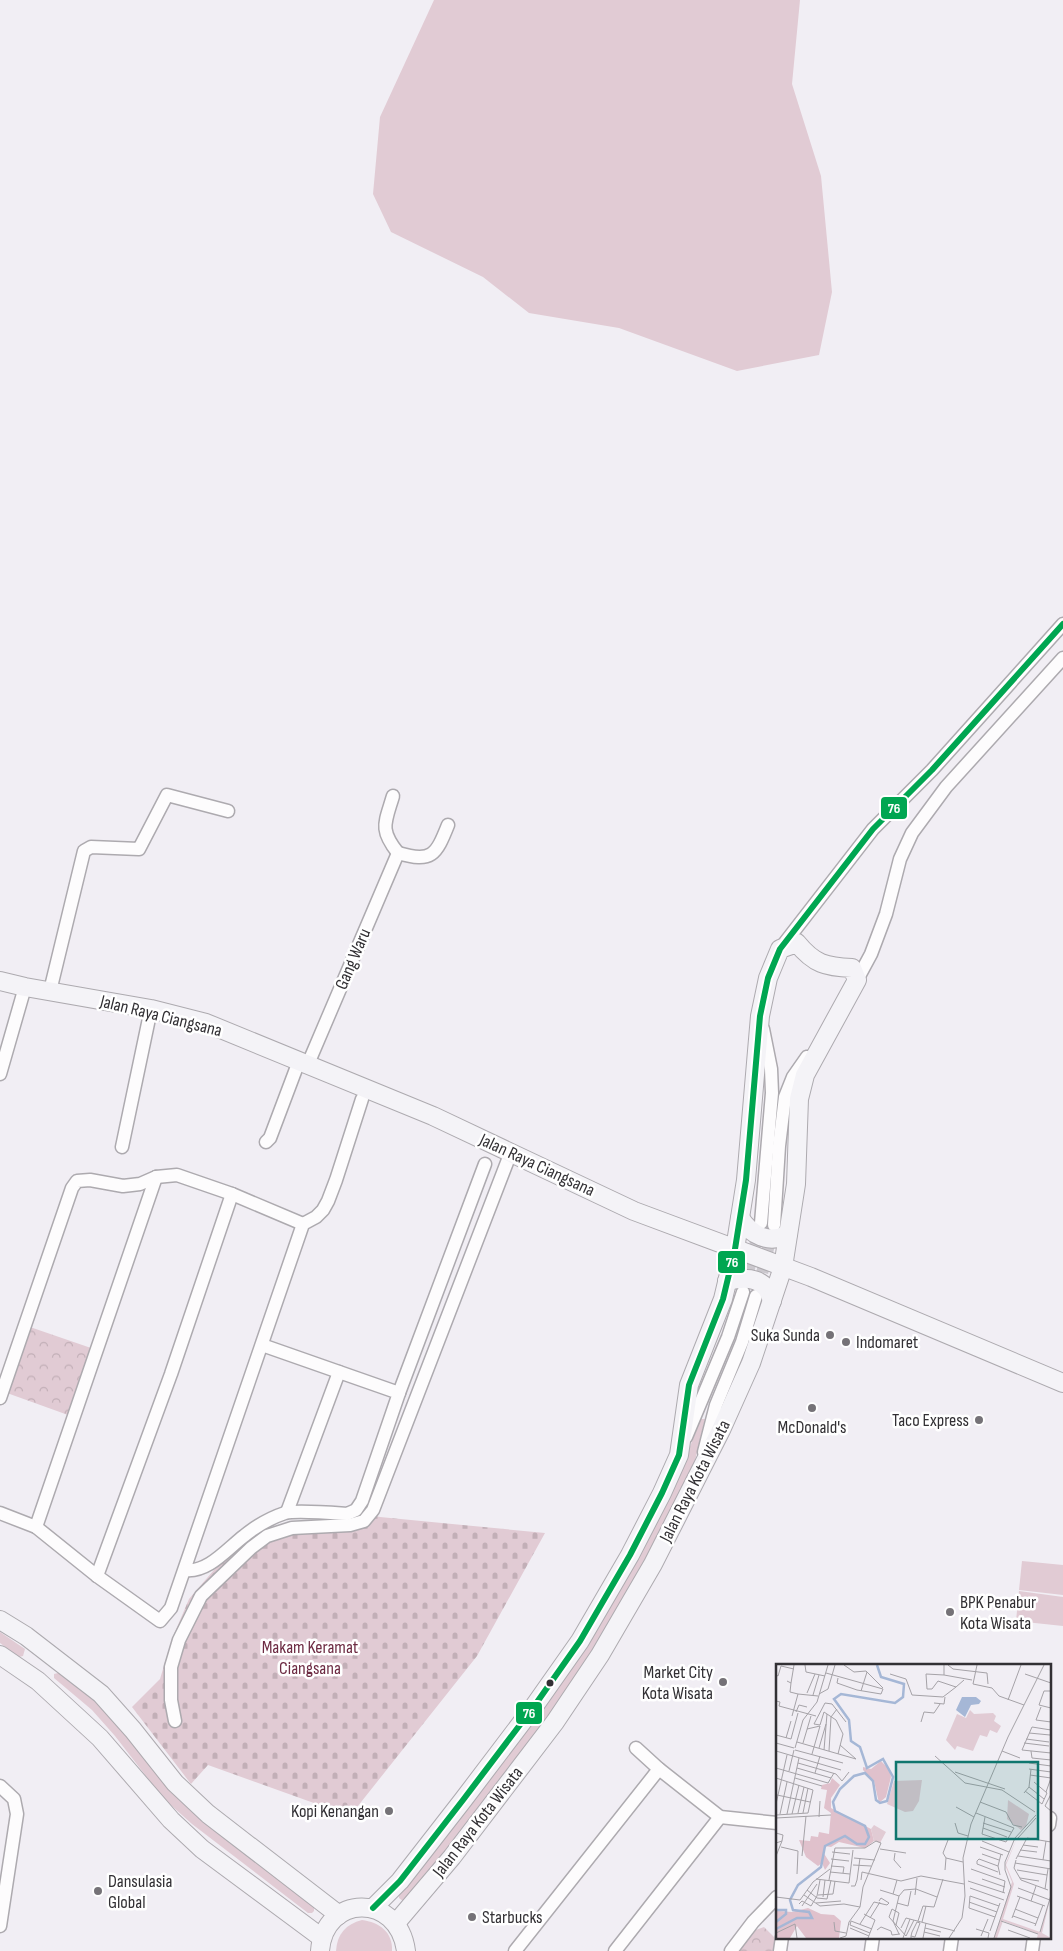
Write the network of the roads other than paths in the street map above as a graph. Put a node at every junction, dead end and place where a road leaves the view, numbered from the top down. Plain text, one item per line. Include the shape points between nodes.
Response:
1 (1063, 624) edge
2 (1063, 658) edge
3 (393, 796) dead end
4 (228, 811) dead end
5 (448, 825) dead end
6 (398, 853) junction
7 (799, 924) junction
8 (797, 943) junction
9 (780, 949) junction
10 (854, 974) junction
11 (0, 980) edge
12 (25, 987) junction
13 (50, 991) junction
14 (151, 1009) junction
15 (760, 1016) junction
16 (304, 1063) junction
17 (0, 1074) edge
18 (362, 1099) dead end
19 (266, 1142) dead end
20 (122, 1147) dead end
21 (511, 1152) junction
22 (485, 1164) dead end
23 (156, 1177) junction
24 (232, 1194) junction
25 (740, 1218) junction
26 (761, 1223) tunnel mouth
27 (304, 1224) junction
28 (781, 1230) junction
29 (735, 1249) junction
30 (783, 1266) junction
31 (727, 1281) junction
32 (743, 1292) tunnel mouth
33 (764, 1299) junction
34 (262, 1345) junction
35 (6, 1361) edge
36 (338, 1372) junction
37 (1063, 1383) edge
38 (398, 1393) junction
39 (0, 1398) edge
40 (679, 1455) junction
41 (286, 1512) junction
42 (0, 1514) edge
43 (36, 1527) junction
44 (185, 1570) junction
45 (97, 1576) junction
46 (0, 1620) edge
47 (0, 1655) edge
48 (56, 1659) junction
49 (38, 1681) junction
50 (175, 1721) dead end
51 (636, 1748) dead end
52 (659, 1769) junction
53 (0, 1786) edge
54 (720, 1817) junction
55 (776, 1822) edge
56 (776, 1898) edge
57 (374, 1908) junction
58 (339, 1914) junction
59 (396, 1923) junction
60 (0, 1926) edge
61 (782, 1938) edge
62 (873, 1938) edge
63 (952, 1938) edge
64 (1034, 1938) edge
65 (321, 1944) edge
66 (406, 1951) edge
67 (515, 1951) edge
68 (615, 1951) edge
69 (731, 1951) edge
70 (780, 1951) edge
71 (871, 1951) edge
72 (950, 1951) edge
73 (1032, 1951) edge

1 - 7 street via 932,770 873,830
2 - 10 street via 946,787 912,833 900,858 886,914 871,954
3 - 6 street via 385,830 387,839
4 - 13 street via 167,795 139,849 91,847 84,851
5 - 6 street via 438,849 427,856 413,858
6 - 16 street, Gang Waru
7 - 8 street
7 - 9 street
8 - 9 street
8 - 10 street via 808,956
9 - 15 street, Jalan Raya Kota Wisata via 768,978
10 - 28 street, Jalan Raya Kota Wisata via 842,1008 805,1075 799,1099 796,1184
11 - 12 street, Jalan Raya Ciangsana
12 - 13 street, Jalan Raya Ciangsana
12 - 17 street
13 - 14 street, Jalan Raya Ciangsana
14 - 16 street, Jalan Raya Ciangsana via 206,1024
14 - 20 street
15 - 25 street, Jalan Raya Kota Wisata
15 - 26 street via 772,1069
16 - 19 street, Gang Waru
16 - 21 street, Jalan Raya Ciangsana
18 - 27 street via 328,1201 320,1214
21 - 29 street, Jalan Raya Ciangsana via 634,1210
21 - 50 street via 374,1510 364,1521 350,1525 292,1528 267,1536 201,1596 178,1640 171,1667
22 - 38 street
23 - 24 street via 178,1175
23 - 35 street via 140,1184 123,1186 77,1181
23 - 43 street
24 - 27 street
24 - 45 street
25 - 28 street via 755,1235 774,1240
25 - 29 street, Jalan Raya Kota Wisata
27 - 34 street
28 - 30 street, Jalan Raya Kota Wisata
29 - 30 street, Jalan Raya Ciangsana
29 - 31 street, Jalan Raya Kota Wisata
30 - 33 street, Jalan Raya Kota Wisata
30 - 37 street, Jalan Raya Ciangsana
31 - 33 street via 739,1278 764,1284 770,1292
31 - 40 street, Jalan Raya Kota Wisata via 689,1385
32 - 40 street
33 - 59 street, Jalan Raya Kota Wisata via 749,1369 699,1475 610,1638 555,1722 452,1857
34 - 36 street
34 - 44 street
35 - 39 street
36 - 38 street
36 - 41 street
38 - 41 street via 362,1501 356,1510 347,1514
40 - 57 street, Jalan Raya Kota Wisata via 630,1555 580,1641 463,1800 400,1881
41 - 44 street via 245,1534 206,1565 197,1570
42 - 43 street
43 - 45 street
44 - 45 street via 171,1608 160,1621
46 - 48 street
47 - 49 street
48 - 49 street
48 - 58 street via 101,1694 175,1784 208,1814
49 - 65 street via 100,1738 171,1820 202,1849
51 - 52 street
52 - 54 street
52 - 67 street
53 - 60 street via 14,1799 17,1814
54 - 55 street
54 - 68 street
56 - 69 street
57 - 58 street via 350,1909
57 - 59 street
58 - 65 street via 328,1925
59 - 66 street
61 - 70 street
62 - 71 street
63 - 72 street
64 - 73 street

